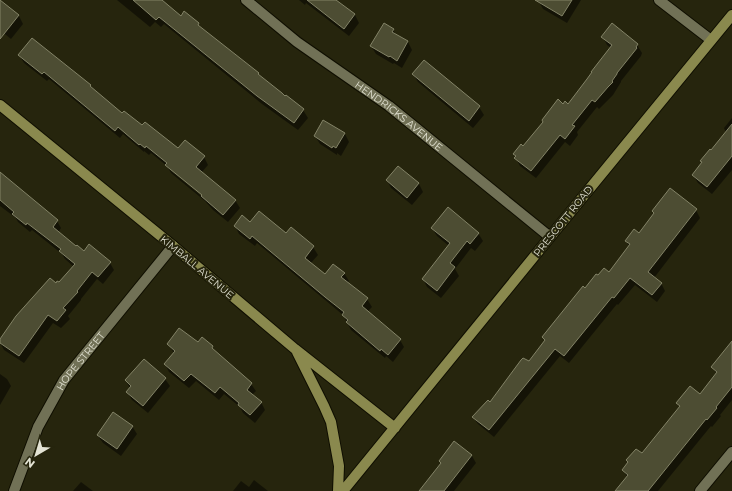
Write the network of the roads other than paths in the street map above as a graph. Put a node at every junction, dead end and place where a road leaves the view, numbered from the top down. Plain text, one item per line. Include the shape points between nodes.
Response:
1 (246, 0) edge
2 (659, 0) edge
3 (732, 15) edge
4 (711, 40) junction
5 (0, 106) edge
6 (550, 236) junction
7 (173, 246) junction
8 (295, 349) junction
9 (395, 428) junction
10 (732, 452) edge
11 (14, 491) edge
12 (338, 491) edge
13 (343, 491) edge
14 (700, 491) edge

1 - 6 street, HENDRICKS AVENUE via 297,42 389,106
2 - 4 street
3 - 4 main road, PRESCOTT ROAD
4 - 6 main road, PRESCOTT ROAD
5 - 7 main road, KIMBALL AVENUE
6 - 9 main road, PRESCOTT ROAD
7 - 8 main road, KIMBALL AVENUE
7 - 11 street, HOPE STREET via 64,380 38,427
8 - 9 main road, KIMBALL AVENUE
8 - 12 main road via 330,422 339,466
9 - 13 main road, PRESCOTT ROAD
10 - 14 street

